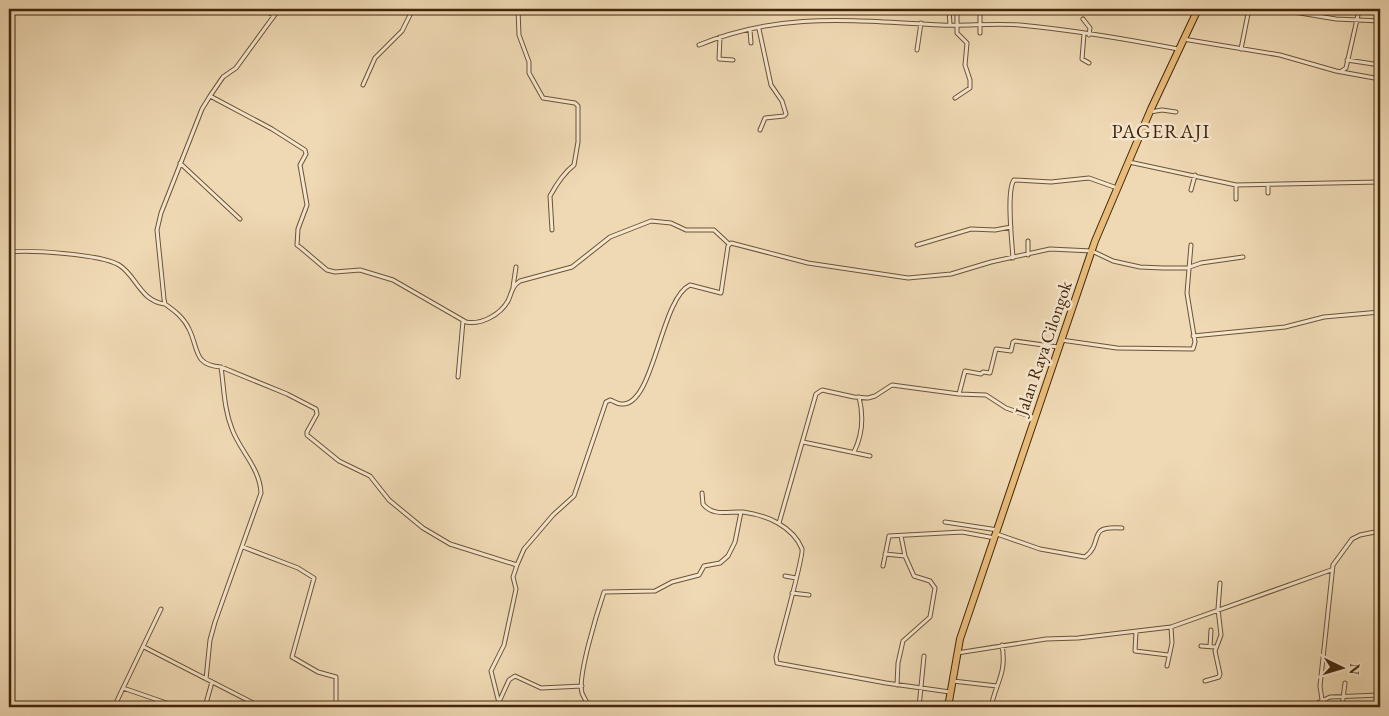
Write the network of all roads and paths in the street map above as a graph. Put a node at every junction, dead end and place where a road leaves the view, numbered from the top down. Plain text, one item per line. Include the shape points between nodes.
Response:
1 (260, 9) edge
2 (279, 9) edge
3 (413, 9) edge
4 (518, 9) edge
5 (949, 9) edge
6 (957, 9) edge
7 (1198, 9) edge
8 (1249, 9) edge
9 (1272, 9) edge
10 (1292, 10) edge
11 (980, 13) dead end
12 (274, 15) junction
13 (1358, 15) dead end
14 (1083, 19) dead end
15 (1356, 20) junction
16 (1380, 21) edge
17 (921, 23) junction
18 (950, 24) junction
19 (957, 24) junction
20 (980, 24) junction
21 (759, 29) junction
22 (750, 30) junction
23 (980, 33) dead end
24 (1087, 34) junction
25 (720, 37) junction
26 (1182, 39) junction
27 (751, 43) dead end
28 (699, 45) dead end
29 (1178, 49) junction
30 (1241, 49) junction
31 (917, 50) dead end
32 (733, 60) dead end
33 (1347, 60) junction
34 (1089, 63) dead end
35 (1380, 65) edge
36 (1340, 72) junction
37 (1380, 79) edge
38 (363, 85) dead end
39 (210, 96) junction
40 (955, 98) dead end
41 (1150, 112) junction
42 (1176, 112) dead end
43 (760, 130) dead end
44 (1129, 162) junction
45 (180, 163) junction
46 (1194, 175) junction
47 (1380, 182) edge
48 (1236, 185) junction
49 (1268, 185) junction
50 (1118, 188) junction
51 (1191, 190) dead end
52 (1268, 193) dead end
53 (1236, 199) dead end
54 (240, 219) dead end
55 (1011, 227) junction
56 (552, 230) dead end
57 (1028, 241) dead end
58 (729, 244) junction
59 (917, 245) dead end
60 (1191, 245) dead end
61 (1092, 251) junction
62 (9, 252) edge
63 (1028, 255) junction
64 (1243, 257) dead end
65 (1012, 258) junction
66 (516, 267) dead end
67 (1188, 268) junction
68 (512, 288) junction
69 (165, 304) junction
70 (1380, 312) edge
71 (463, 321) junction
72 (1193, 336) junction
73 (1059, 344) junction
74 (221, 367) junction
75 (458, 377) dead end
76 (959, 394) junction
77 (859, 398) junction
78 (1035, 418) junction
79 (804, 442) junction
80 (854, 452) junction
81 (870, 456) dead end
82 (702, 493) dead end
83 (742, 512) junction
84 (945, 522) dead end
85 (779, 523) junction
86 (1122, 528) dead end
87 (1380, 531) edge
88 (997, 534) junction
89 (901, 536) junction
90 (242, 547) junction
91 (885, 554) junction
92 (905, 556) junction
93 (516, 565) junction
94 (883, 566) dead end
95 (1331, 570) junction
96 (785, 576) dead end
97 (796, 578) junction
98 (1220, 583) dead end
99 (792, 593) junction
100 (810, 595) dead end
101 (1218, 609) junction
102 (161, 610) dead end
103 (1171, 627) junction
104 (1211, 630) dead end
105 (1136, 632) junction
106 (1002, 645) junction
107 (1201, 646) dead end
108 (144, 647) junction
109 (1210, 647) junction
110 (1215, 647) junction
111 (957, 652) junction
112 (1168, 655) junction
113 (924, 656) dead end
114 (1167, 666) dead end
115 (206, 679) junction
116 (952, 681) junction
117 (212, 682) junction
118 (1205, 682) dead end
119 (1345, 683) dead end
120 (897, 685) junction
121 (582, 686) junction
122 (997, 686) junction
123 (123, 688) junction
124 (921, 689) junction
125 (950, 692) junction
126 (1380, 696) edge
127 (1344, 697) junction
128 (1322, 700) junction
129 (499, 705) edge
130 (948, 705) edge
131 (967, 706) edge
132 (114, 707) edge
133 (178, 707) edge
134 (205, 707) edge
135 (261, 707) edge
136 (336, 707) edge
137 (589, 707) edge
138 (919, 707) edge
139 (991, 707) edge
140 (1308, 707) edge
141 (1342, 707) edge
142 (1379, 707) edge

1 - 12 street
2 - 12 street
3 - 38 street via 402,31 379,52
4 - 56 street via 522,47 536,88 543,98 578,106 574,165 550,196
5 - 18 street
6 - 19 street
7 - 26 highway, Jalan Raya Cilongok
8 - 30 street
9 - 10 street
10 - 15 street
11 - 20 street
12 - 39 street via 236,68 223,78
13 - 15 street
14 - 24 street via 1090,28
15 - 16 street
15 - 33 street
17 - 18 street
17 - 21 street via 808,20 788,21
17 - 31 street
18 - 19 street
19 - 20 street
19 - 40 street via 958,35 967,43 965,65 971,83 970,88
20 - 23 street
20 - 24 street via 1019,25
21 - 22 street
21 - 43 street via 771,85 786,114 765,118
22 - 25 street
22 - 27 street
24 - 29 street
24 - 34 street via 1082,59
25 - 28 street
25 - 32 street via 720,59
26 - 29 highway, Jalan Raya Cilongok
26 - 30 street
29 - 41 highway, Jalan Raya Cilongok
30 - 36 street via 1280,55
33 - 35 street
33 - 36 street via 1346,68
36 - 37 street
39 - 45 street
39 - 71 street via 305,150 300,165 307,205 297,245 327,270 360,270 393,280
41 - 42 street
41 - 44 highway, Jalan Raya Cilongok
44 - 46 street
44 - 50 highway, Jalan Raya Cilongok
45 - 54 street
45 - 69 street via 157,230
46 - 48 street
46 - 51 street
47 - 49 street
48 - 49 street
48 - 53 street
49 - 52 street
50 - 55 street via 1089,178 1051,182 1014,180
50 - 61 highway, Jalan Raya Cilongok
55 - 59 street via 971,229
55 - 65 street
57 - 63 street
58 - 65 street via 808,263 908,278 951,274
58 - 68 street via 714,230 686,230 672,223 651,220 610,237 572,267 530,277
58 - 93 street via 721,293 690,285 681,292 660,336 647,379 631,402 606,402 574,496 524,549
60 - 67 street
61 - 63 street via 1050,249
61 - 67 street via 1113,261 1140,267
61 - 73 highway, Jalan Raya Cilongok
62 - 69 street via 67,253 120,265 148,297
63 - 65 street
64 - 67 street
66 - 68 street
67 - 72 street via 1187,293
68 - 71 street via 505,305 488,319 478,323
69 - 74 street via 189,328 200,359 209,366
70 - 72 street via 1324,317 1285,327
71 - 75 street
72 - 73 street via 1194,347 1190,350
73 - 76 street via 1015,341 1011,351 996,349 990,373 965,371
73 - 78 highway, Jalan Raya Cilongok
74 - 90 street via 224,399 232,429 261,486
74 - 93 street via 316,409 317,414 307,435 339,461 370,476 389,500 423,528 450,544
76 - 77 street via 892,385 875,396
76 - 78 street via 986,394 1006,408
77 - 79 street via 822,390 816,394
77 - 80 street via 862,425
78 - 88 highway, Jalan Raya Cilongok
79 - 80 street
79 - 85 street via 784,497
80 - 81 street
82 - 83 street via 703,504 708,509 724,513
83 - 85 street
83 - 121 street via 732,550 720,563 704,566 699,574 655,591 604,591
84 - 88 street
85 - 97 street via 802,549
86 - 88 street via 1100,530 1086,557 1040,549
87 - 95 street via 1352,539
88 - 89 street via 962,532
88 - 111 highway, Jalan Raya Cilongok
89 - 91 street via 888,536
89 - 92 street
90 - 115 street via 210,640
90 - 136 street via 298,568 314,578 292,658 318,672 336,677
91 - 92 street
91 - 94 street
92 - 120 street via 915,577 932,582 934,597 930,616 903,641
93 - 129 street via 513,577 516,589 504,645 491,670
95 - 101 street
95 - 128 street via 1320,686
96 - 97 street
97 - 99 street
98 - 101 street
99 - 100 street
99 - 120 street via 777,663
101 - 103 street
101 - 110 street via 1221,635
102 - 108 street
103 - 105 street
103 - 112 street via 1172,642
104 - 109 street
105 - 106 street
105 - 112 street via 1136,651
106 - 111 street
106 - 122 street via 1002,677
107 - 109 street
108 - 115 street
108 - 123 street
109 - 110 street
110 - 118 street via 1220,676
111 - 116 highway, Jalan Raya Cilongok
112 - 114 street
113 - 124 street
115 - 117 street
116 - 122 street
116 - 125 highway, Jalan Raya Cilongok
117 - 134 street
117 - 135 street
119 - 127 street
120 - 124 street
121 - 129 street via 541,688 515,676 509,680
121 - 137 street
122 - 139 street
123 - 132 street
123 - 133 street
124 - 125 street
124 - 138 street
125 - 130 highway, Jalan Raya Cilongok
126 - 127 street
126 - 142 street
127 - 128 street
127 - 141 street
128 - 140 street
130 - 131 street

